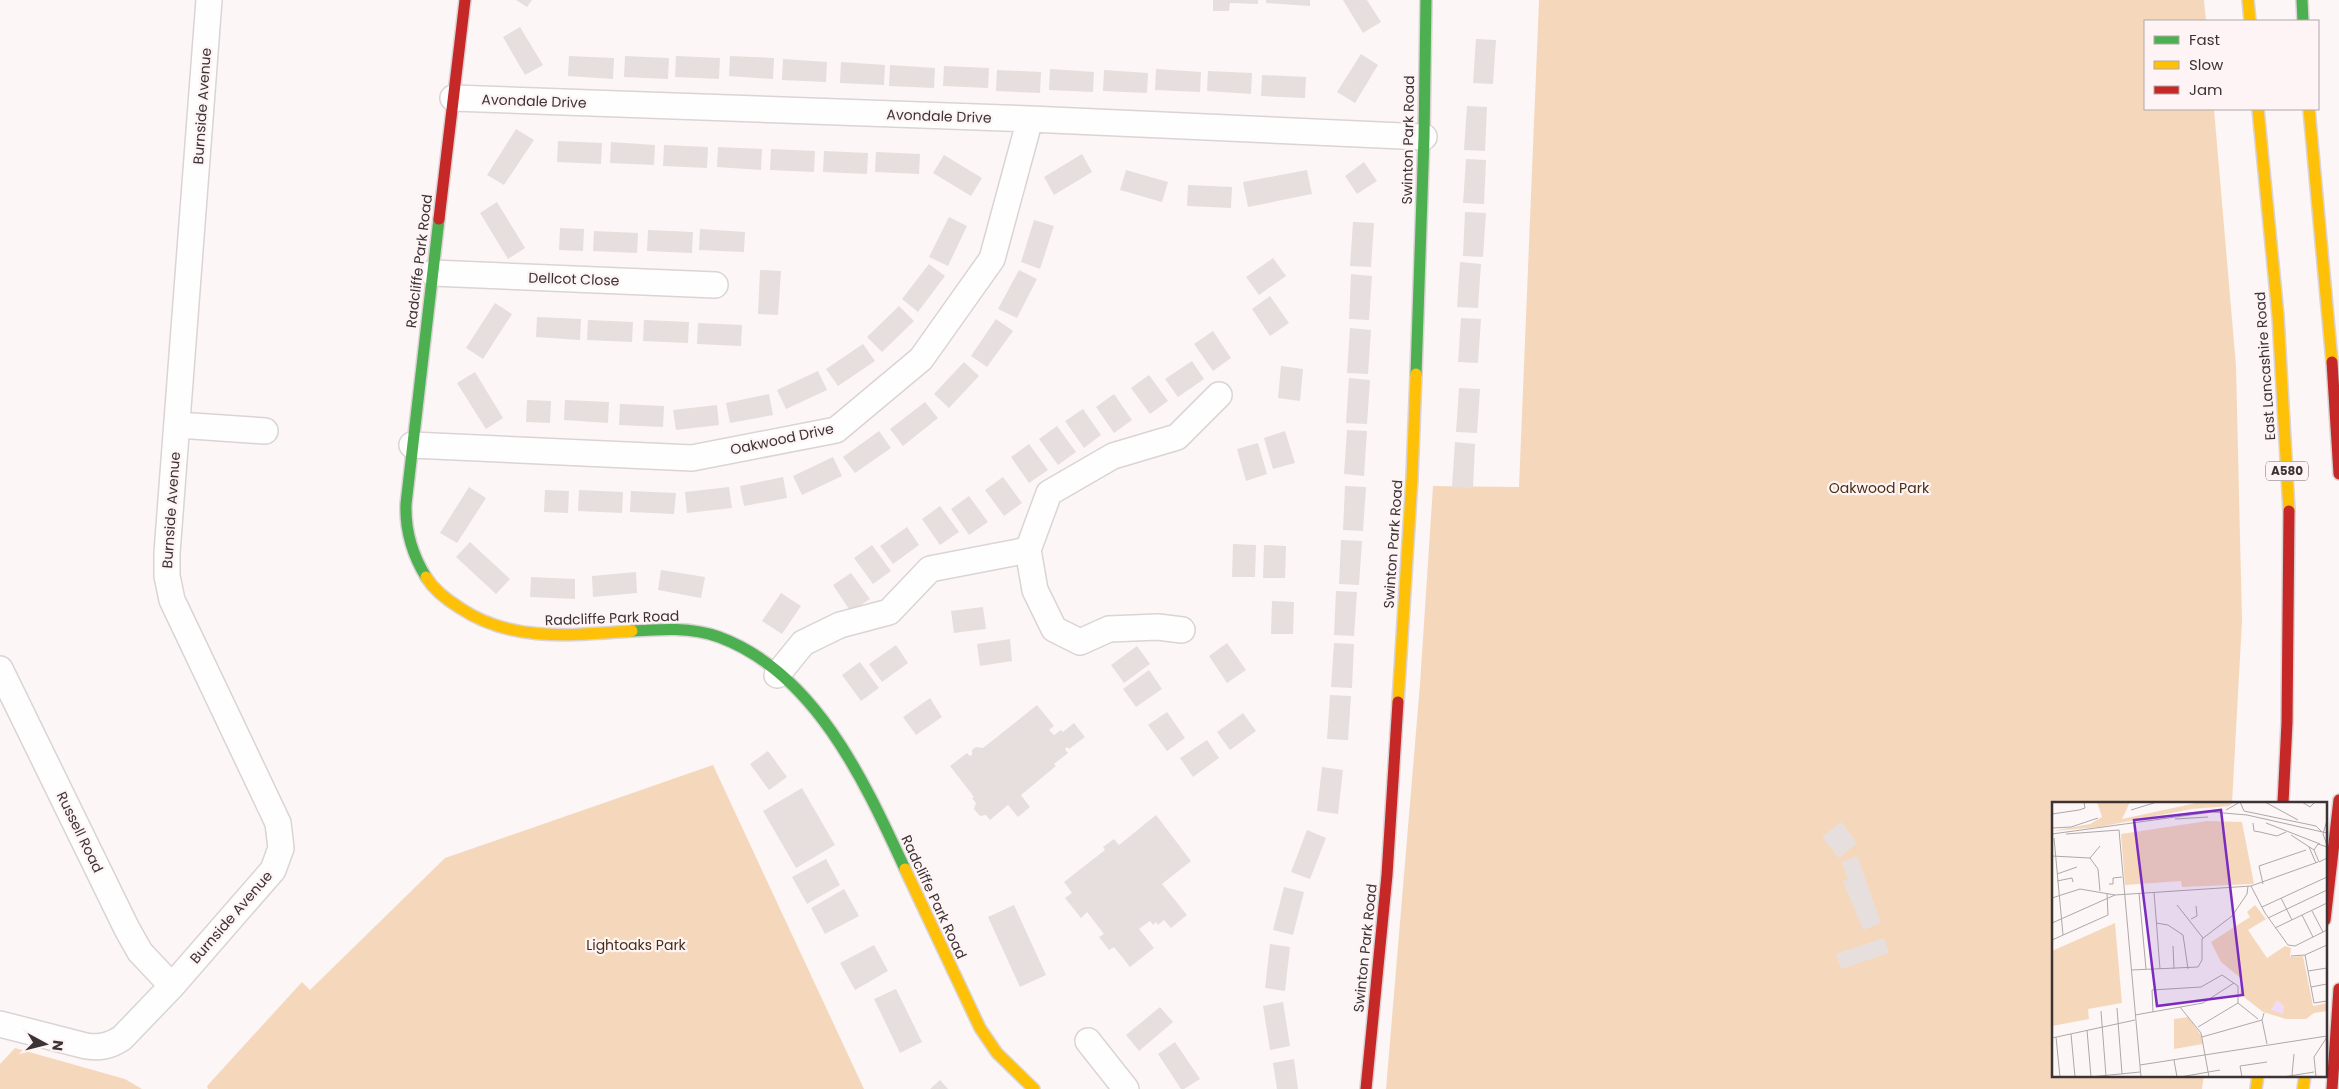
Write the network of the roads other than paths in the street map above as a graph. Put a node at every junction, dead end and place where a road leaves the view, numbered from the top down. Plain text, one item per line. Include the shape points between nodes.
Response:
1 (209, 0) edge
2 (465, 0) edge
3 (1426, 0) edge
4 (2248, 0) edge
5 (2302, 0) edge
6 (2250, 20) edge
7 (2303, 20) edge
8 (453, 98) junction
9 (2258, 110) edge
10 (2310, 110) edge
11 (1030, 119) junction
12 (1424, 137) junction
13 (433, 273) junction
14 (716, 285) dead end
15 (1219, 395) dead end
16 (178, 424) junction
17 (265, 431) dead end
18 (412, 445) junction
19 (2339, 474) edge
20 (1028, 550) junction
21 (1182, 630) dead end
22 (0, 669) edge
23 (777, 675) junction
24 (2339, 800) edge
25 (2283, 802) edge
26 (2326, 911) edge
27 (172, 986) junction
28 (2339, 989) edge
29 (0, 1024) edge
30 (1088, 1041) dead end
31 (2258, 1076) edge
32 (2305, 1076) edge
33 (1034, 1089) edge
34 (1126, 1089) edge
35 (1366, 1089) edge
36 (2256, 1089) edge
37 (2303, 1089) edge
38 (2332, 1089) edge

1 - 16 street, Burnside Avenue
2 - 8 main road, Radcliffe Park Road
3 - 12 main road, Swinton Park Road
4 - 6 main road
5 - 7 main road
8 - 11 street, Avondale Drive
8 - 13 main road, Radcliffe Park Road
9 - 25 main road, East Lancashire Road / A580 via 2278,316 2290,525
10 - 19 main road via 2330,322
11 - 12 street, Avondale Drive
11 - 18 street, Oakwood Drive via 992,259 921,359 836,430 692,458
12 - 35 main road, Swinton Park Road via 1412,478 1388,865
13 - 14 street, Dellcot Close
13 - 18 main road, Radcliffe Park Road
15 - 20 street via 1176,437 1113,456 1049,493
16 - 17 street
16 - 27 street, Burnside Avenue via 166,553 169,588 180,618 278,824 281,842 273,870
18 - 23 main road, Radcliffe Park Road via 407,484 408,538 430,585 459,610 503,629 546,636 667,630 701,633 750,652
20 - 21 street via 1034,590 1054,629 1080,642 1108,629 1158,627
20 - 23 street via 930,569 889,612 840,625 803,643
22 - 27 street, Russell Road via 126,929 140,952
23 - 33 main road, Radcliffe Park Road via 813,709 849,755 980,1028 997,1053
24 - 26 main road
27 - 29 street, Burnside Avenue via 122,1038 106,1046 86,1046
28 - 38 main road
30 - 34 street
31 - 36 main road
32 - 37 main road

